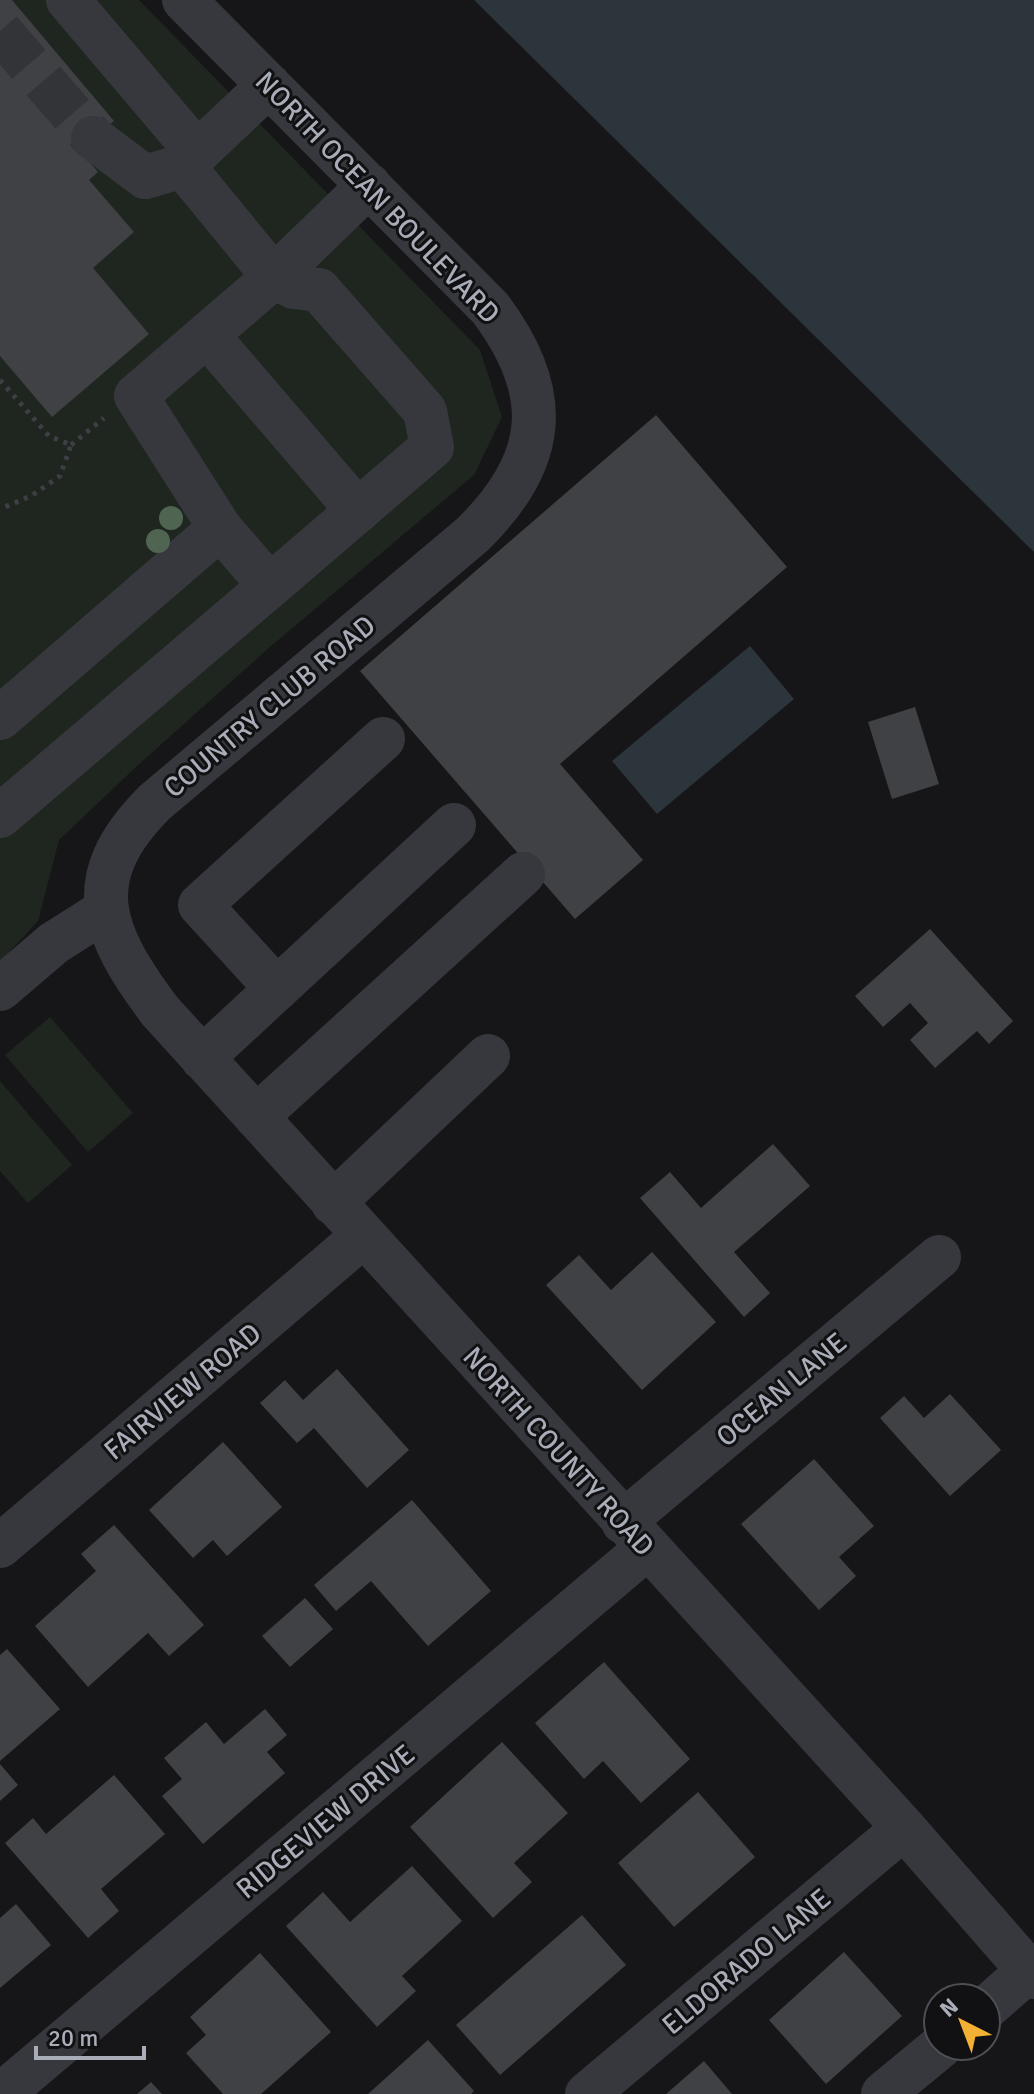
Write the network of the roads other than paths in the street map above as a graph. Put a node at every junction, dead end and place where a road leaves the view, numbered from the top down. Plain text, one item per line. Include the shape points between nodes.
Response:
1 (68, 0) edge
2 (184, 0) edge
3 (269, 85) junction
4 (93, 138) tunnel mouth
5 (190, 159) junction
6 (369, 185) junction
7 (274, 277) junction
8 (207, 335) junction
9 (534, 416) joint
10 (358, 511) junction
11 (220, 528) junction
12 (270, 586) junction
13 (0, 718) edge
14 (383, 739) dead end
15 (0, 816) edge
16 (454, 825) dead end
17 (523, 874) dead end
18 (106, 910) junction
19 (0, 989) edge
20 (277, 989) junction
21 (488, 1056) dead end
22 (202, 1058) junction
23 (256, 1117) junction
24 (333, 1203) junction
25 (363, 1236) junction
26 (939, 1257) dead end
27 (635, 1535) junction
28 (0, 1546) edge
29 (904, 1828) junction
30 (1033, 1972) edge
31 (1002, 1996) edge
32 (922, 2062) edge
33 (2, 2094) edge
34 (587, 2094) edge
35 (883, 2094) edge

1 - 5 street
2 - 3 street, NORTH OCEAN BOULEVARD
3 - 5 street
3 - 6 street, NORTH OCEAN BOULEVARD
4 - 5 street via 145,177
5 - 7 street
6 - 7 street
6 - 9 street, NORTH OCEAN BOULEVARD via 469,284 507,331 531,385
7 - 8 street
7 - 10 street via 294,287 319,290 425,411 432,447
8 - 10 street
8 - 11 street via 136,396
9 - 18 street, COUNTRY CLUB ROAD via 524,468 496,512 133,824 111,864
10 - 12 street
11 - 12 street
11 - 13 street
12 - 15 street
14 - 20 street via 200,905
16 - 20 street
17 - 23 street
18 - 19 street via 54,943
18 - 22 street, NORTH COUNTY ROAD via 113,936 143,988
20 - 22 street
21 - 24 street
22 - 23 street, NORTH COUNTY ROAD
23 - 24 street, NORTH COUNTY ROAD
24 - 25 street, NORTH COUNTY ROAD
25 - 27 street, NORTH COUNTY ROAD
25 - 28 street, FAIRVIEW ROAD
26 - 27 street, OCEAN LANE
27 - 29 street, NORTH COUNTY ROAD
27 - 33 street, RIDGEVIEW DRIVE
29 - 30 street, NORTH COUNTY ROAD
29 - 34 street, ELDORADO LANE
30 - 31 street
32 - 35 street

